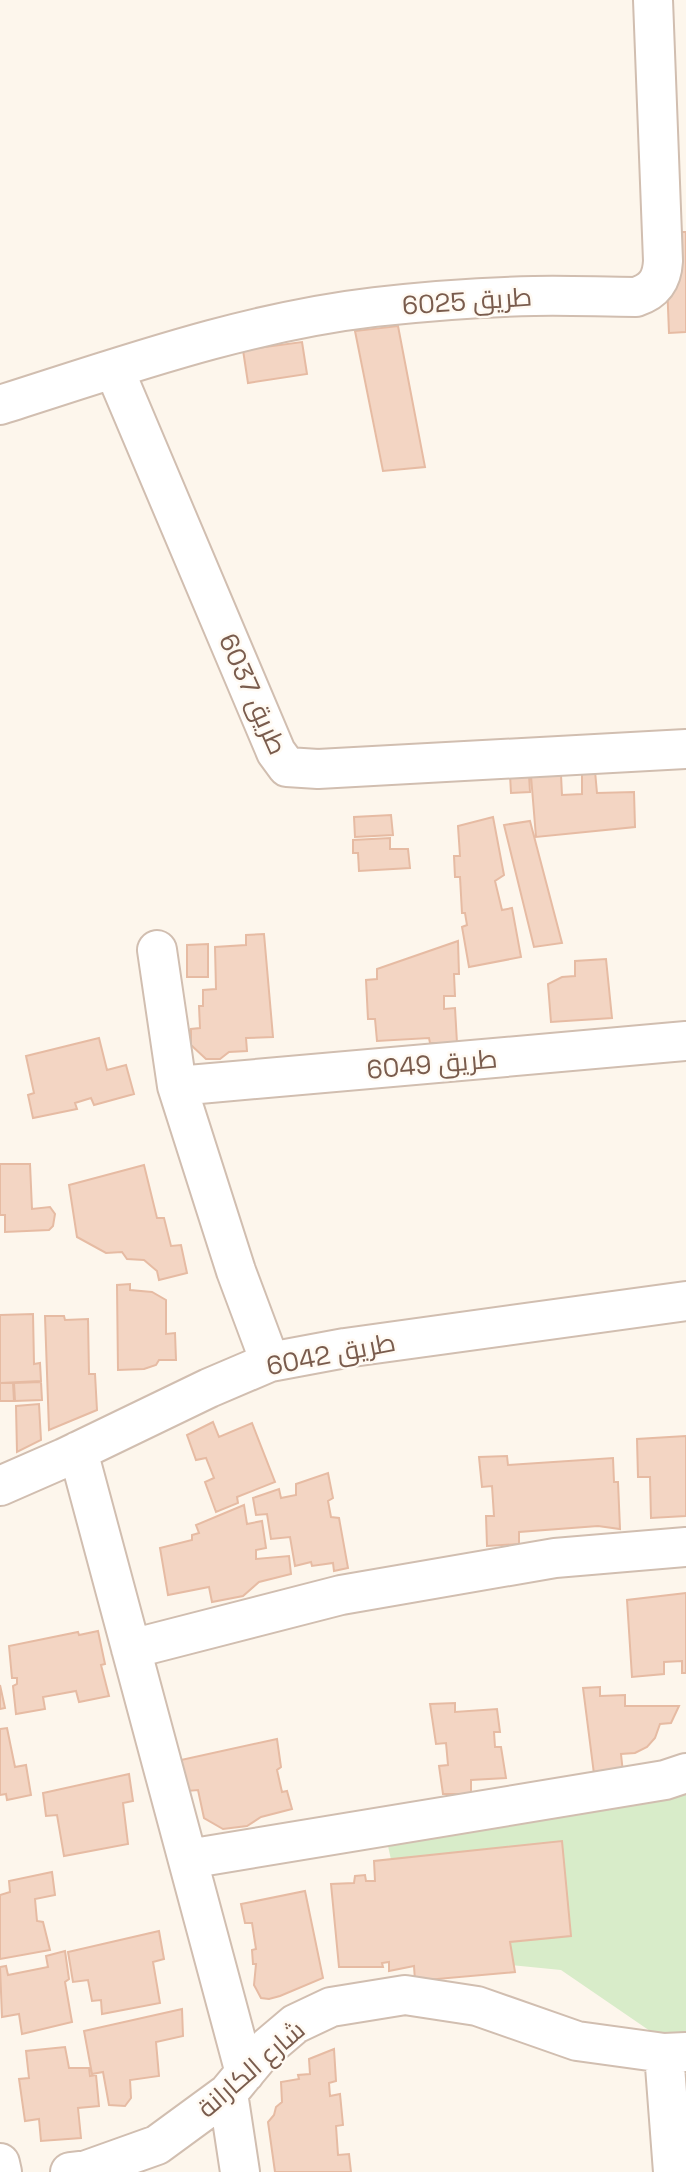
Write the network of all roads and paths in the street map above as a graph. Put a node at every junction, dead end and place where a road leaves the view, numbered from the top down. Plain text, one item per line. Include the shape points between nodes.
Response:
1 (653, 0) edge
2 (114, 369) junction
3 (0, 405) edge
4 (686, 749) edge
5 (158, 950) dead end
6 (686, 1041) edge
7 (177, 1086) junction
8 (686, 1300) edge
9 (270, 1362) junction
10 (78, 1451) junction
11 (0, 1486) edge
12 (686, 1547) edge
13 (131, 1649) junction
14 (686, 1773) edge
15 (188, 1859) junction
16 (675, 2052) edge
17 (237, 2083) junction
18 (0, 2162) edge
19 (2, 2172) edge
20 (70, 2172) edge
21 (240, 2172) edge
22 (673, 2172) edge

1 - 2 street, طريق 6025 via 663,274 647,293 636,298 537,296 373,307 212,339
2 - 3 street, طريق 6025
2 - 4 street, طريق 6037 via 276,752 287,767
5 - 7 street
6 - 7 street, طريق 6049
7 - 9 street
8 - 9 street, طريق 6042
9 - 10 street, طريق 6042
10 - 11 street, طريق 6042
10 - 13 street
12 - 13 street via 555,1558 341,1595
13 - 15 street
14 - 15 street
15 - 17 street
16 - 17 street, شارع الكارانة via 577,2041 477,2006 405,1995 331,2007 295,2024 262,2052
16 - 22 street
17 - 20 street, شارع الكارانة via 158,2145
17 - 21 street
18 - 19 street

